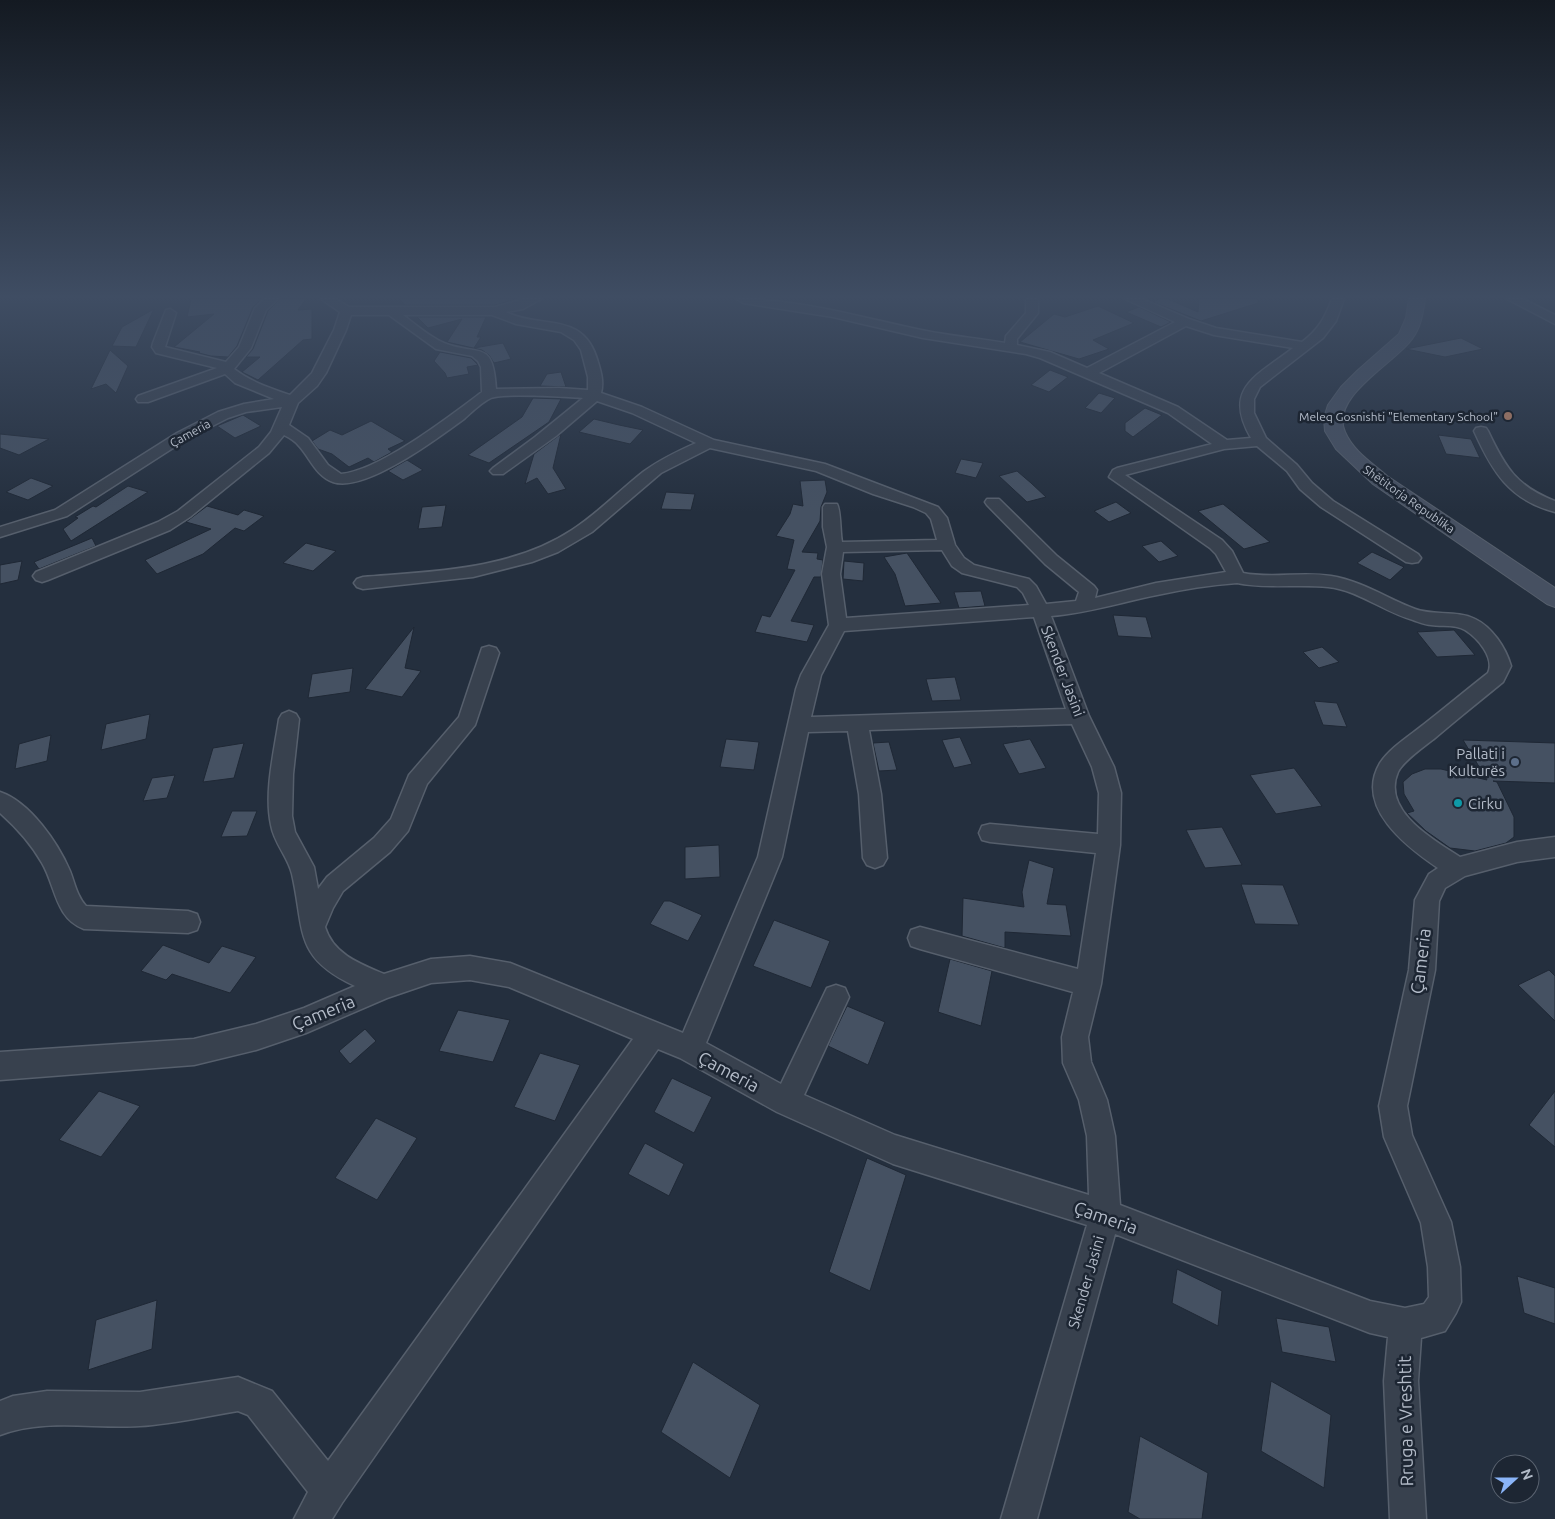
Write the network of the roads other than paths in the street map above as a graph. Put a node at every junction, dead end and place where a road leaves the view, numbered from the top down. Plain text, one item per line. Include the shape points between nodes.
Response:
1 (225, 370) edge
2 (228, 370) edge
3 (321, 370) edge
4 (488, 370) edge
5 (593, 370) edge
6 (1078, 370) edge
7 (1095, 370) edge
8 (1272, 370) edge
9 (1369, 370) edge
10 (1087, 374) junction
11 (489, 393) junction
12 (594, 395) junction
13 (143, 399) dead end
14 (292, 401) junction
15 (281, 426) junction
16 (1481, 431) dead end
17 (1260, 441) junction
18 (709, 443) junction
19 (1224, 445) junction
20 (498, 471) dead end
21 (993, 502) dead end
22 (1555, 507) edge
23 (831, 508) dead end
24 (0, 532) edge
25 (947, 545) junction
26 (835, 547) junction
27 (1412, 558) dead end
28 (42, 576) dead end
29 (1237, 577) junction
30 (363, 583) dead end
31 (1086, 598) junction
32 (1555, 599) edge
33 (1040, 610) junction
34 (838, 625) junction
35 (489, 653) dead end
36 (1079, 716) junction
37 (289, 719) dead end
38 (857, 723) junction
39 (799, 725) junction
40 (0, 801) edge
41 (990, 833) dead end
42 (1109, 845) junction
43 (1555, 848) edge
44 (875, 858) dead end
45 (1458, 868) junction
46 (188, 922) dead end
47 (313, 926) junction
48 (920, 938) dead end
49 (1088, 984) junction
50 (383, 987) junction
51 (836, 998) dead end
52 (652, 1035) junction
53 (690, 1049) junction
54 (0, 1066) edge
55 (787, 1102) junction
56 (1105, 1215) junction
57 (1405, 1324) junction
58 (0, 1418) edge
59 (329, 1490) junction
60 (312, 1519) edge
61 (1019, 1519) edge
62 (1408, 1519) edge

1 - 13 street
2 - 14 street via 256,388
3 - 14 street
4 - 11 street
5 - 12 street via 596,384
6 - 10 street
7 - 10 street
8 - 17 street via 1255,384 1247,395 1245,406 1248,420
9 - 32 main road, Shëtitorja Republika via 1341,399 1332,417 1332,429 1342,446 1380,480
10 - 19 street via 1173,410
11 - 12 street, Skender Jasini
11 - 15 street via 424,439 352,479 339,479 328,474 304,443
12 - 18 street, Skender Jasini via 637,410
12 - 20 street via 548,436
14 - 15 street
14 - 24 street, Çameria via 244,408 223,415 182,436 61,513
15 - 28 street via 264,450 175,521
16 - 22 street via 1500,472 1523,492
17 - 19 street
17 - 27 street via 1327,504
18 - 25 street, Skender Jasini via 820,468 919,504 932,510 939,518
18 - 30 street via 690,450 650,475 576,535 540,555 514,564 451,575
19 - 29 street via 1122,471 1117,476 1216,544
21 - 31 street
23 - 26 street
25 - 26 street
25 - 33 street, Skender Jasini via 958,562 968,568 1023,583
26 - 34 street via 831,574
29 - 31 street via 1156,589 1107,602
29 - 45 street via 1256,581 1328,581 1366,592 1409,613 1468,623 1480,631 1498,655 1501,666 1496,677 1406,750 1389,767 1384,786 1388,807 1403,827 1424,846
31 - 33 street via 1065,609
33 - 34 street
33 - 36 street, Skender Jasini
34 - 39 street via 811,674
35 - 47 street via 468,720 421,774 400,824 382,845 336,884 323,902
36 - 38 street
36 - 42 street, Skender Jasini via 1103,767 1110,793
37 - 47 street via 280,808 282,827 299,857
38 - 39 street
38 - 44 street via 870,794
39 - 53 street via 770,857
40 - 46 street via 27,823 46,849 75,913 84,918
41 - 42 street
42 - 49 street, Skender Jasini
43 - 45 street, Çameria via 1507,853
45 - 57 street, Çameria via 1437,881 1427,900 1422,970 1393,1106 1398,1137 1436,1222 1444,1267 1445,1302 1433,1319
47 - 50 street via 320,946 338,964
48 - 49 street
49 - 56 street, Skender Jasini via 1075,1037 1077,1064 1093,1100 1101,1136
50 - 52 street, Çameria via 431,971 470,968 510,974
50 - 54 street, Çameria via 272,1032 194,1052
51 - 55 street
52 - 53 street, Çameria
52 - 59 street
53 - 55 street, Çameria
55 - 56 street, Çameria via 892,1149
56 - 57 street, Çameria via 1370,1317
56 - 61 street, Skender Jasini
57 - 62 street, Rruga e Vreshtit via 1401,1380
58 - 59 street via 47,1408 140,1409 238,1394 260,1403
59 - 60 street

